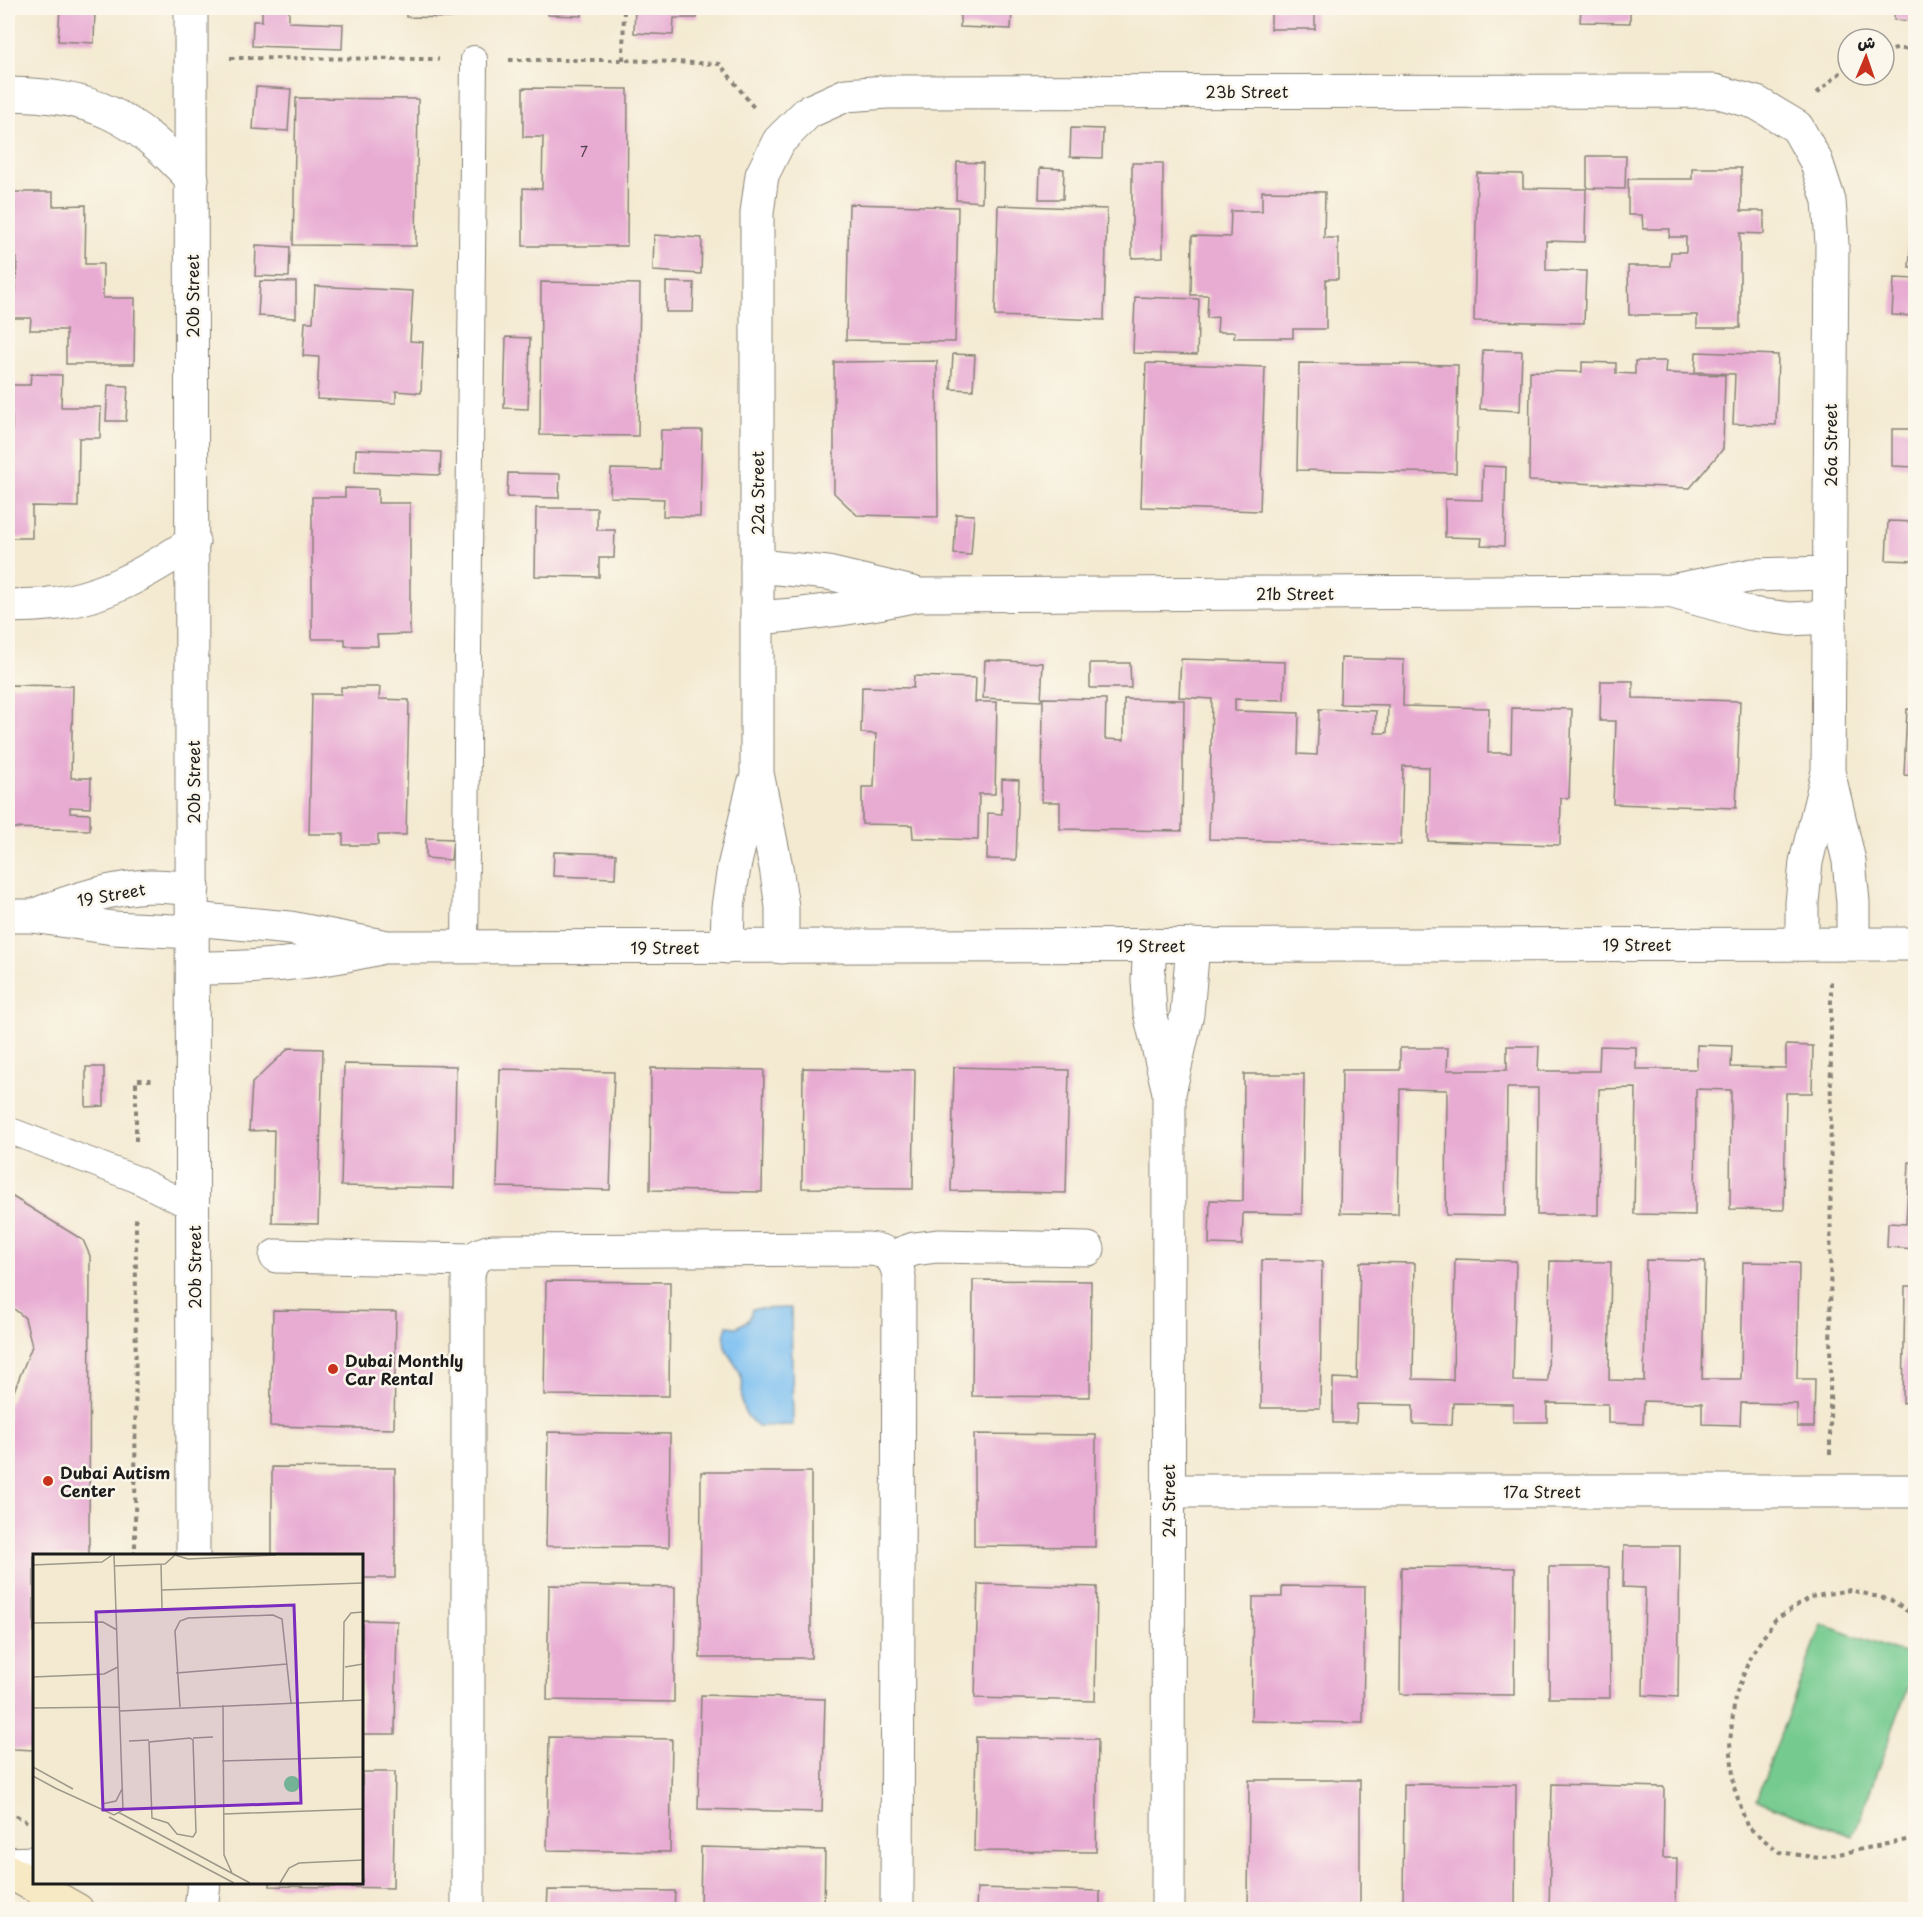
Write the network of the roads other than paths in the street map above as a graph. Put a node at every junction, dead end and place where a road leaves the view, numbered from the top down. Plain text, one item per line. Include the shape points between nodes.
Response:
1 (191, 8) edge
2 (474, 60) dead end
3 (17, 94) edge
4 (1797, 127) joint
5 (192, 179) junction
6 (757, 213) joint
7 (193, 542) junction
8 (757, 566) junction
9 (1829, 573) junction
10 (1671, 591) junction
11 (918, 595) junction
12 (8, 606) edge
13 (1829, 617) junction
14 (757, 618) junction
15 (1828, 771) junction
16 (757, 773) junction
17 (193, 913) junction
18 (20, 916) edge
19 (1829, 944) junction
20 (1916, 944) edge
21 (1150, 945) junction
22 (1193, 945) junction
23 (783, 946) junction
24 (387, 947) junction
25 (465, 947) junction
26 (727, 947) junction
27 (193, 968) junction
28 (1169, 1093) junction
29 (8, 1130) edge
30 (194, 1208) junction
31 (1088, 1249) dead end
32 (276, 1256) dead end
33 (892, 1257) junction
34 (472, 1260) junction
35 (1168, 1491) junction
36 (1916, 1491) edge
37 (193, 1554) edge
38 (33, 1863) edge
39 (8, 1864) edge
40 (8, 1871) edge
41 (204, 1884) edge
42 (77, 1910) edge
43 (201, 1910) edge
44 (468, 1910) edge
45 (897, 1910) edge
46 (1168, 1910) edge

1 - 5 street, 20b Street
2 - 25 lane
3 - 5 street via 64,98 101,108 135,126 165,149
4 - 6 street, 23b Street via 1757,103 1715,91 846,95 808,112 779,141 762,175
4 - 9 street, 26a Street via 1816,161 1829,201
5 - 7 street, 20b Street
6 - 8 street, 22a Street
7 - 12 street via 149,571 102,592 51,604
7 - 17 street, 20b Street
8 - 11 street, 21b Street via 828,573
8 - 14 street, 22a Street
9 - 10 street, 21b Street via 1753,575
9 - 13 street, 26a Street
10 - 11 street, 21b Street
10 - 13 street, 21b Street via 1752,614 1790,619
11 - 14 street, 21b Street via 828,612
13 - 15 street, 26a Street
14 - 16 street, 22a Street
15 - 19 street, 26a Street via 1849,861 1853,902
15 - 19 street, 26a Street via 1806,862 1802,903
16 - 23 street, 22a Street via 776,867
16 - 26 street, 22a Street via 734,867
17 - 18 street, 19 Street via 112,928
17 - 18 street, 19 Street via 151,886 71,900
17 - 24 street, 19 Street
17 - 27 street, 20b Street
19 - 20 street, 19 Street
19 - 22 street, 19 Street
21 - 22 street, 19 Street
21 - 23 street, 19 Street
21 - 28 street via 1150,1013
22 - 28 street via 1187,1014
23 - 26 street, 19 Street
24 - 25 street, 19 Street
24 - 27 street, 19 Street via 290,965
25 - 26 street, 19 Street
27 - 30 street, 20b Street
28 - 35 street, 24 Street
29 - 30 lane via 136,1179
30 - 37 street, 20b Street
31 - 33 street via 938,1246
32 - 34 street
33 - 34 street via 881,1250 506,1251 482,1252
33 - 45 street via 899,1277
34 - 44 street via 468,1278
35 - 36 street, 17a Street
35 - 46 street, 24 Street
38 - 39 street
40 - 42 street
41 - 43 street

